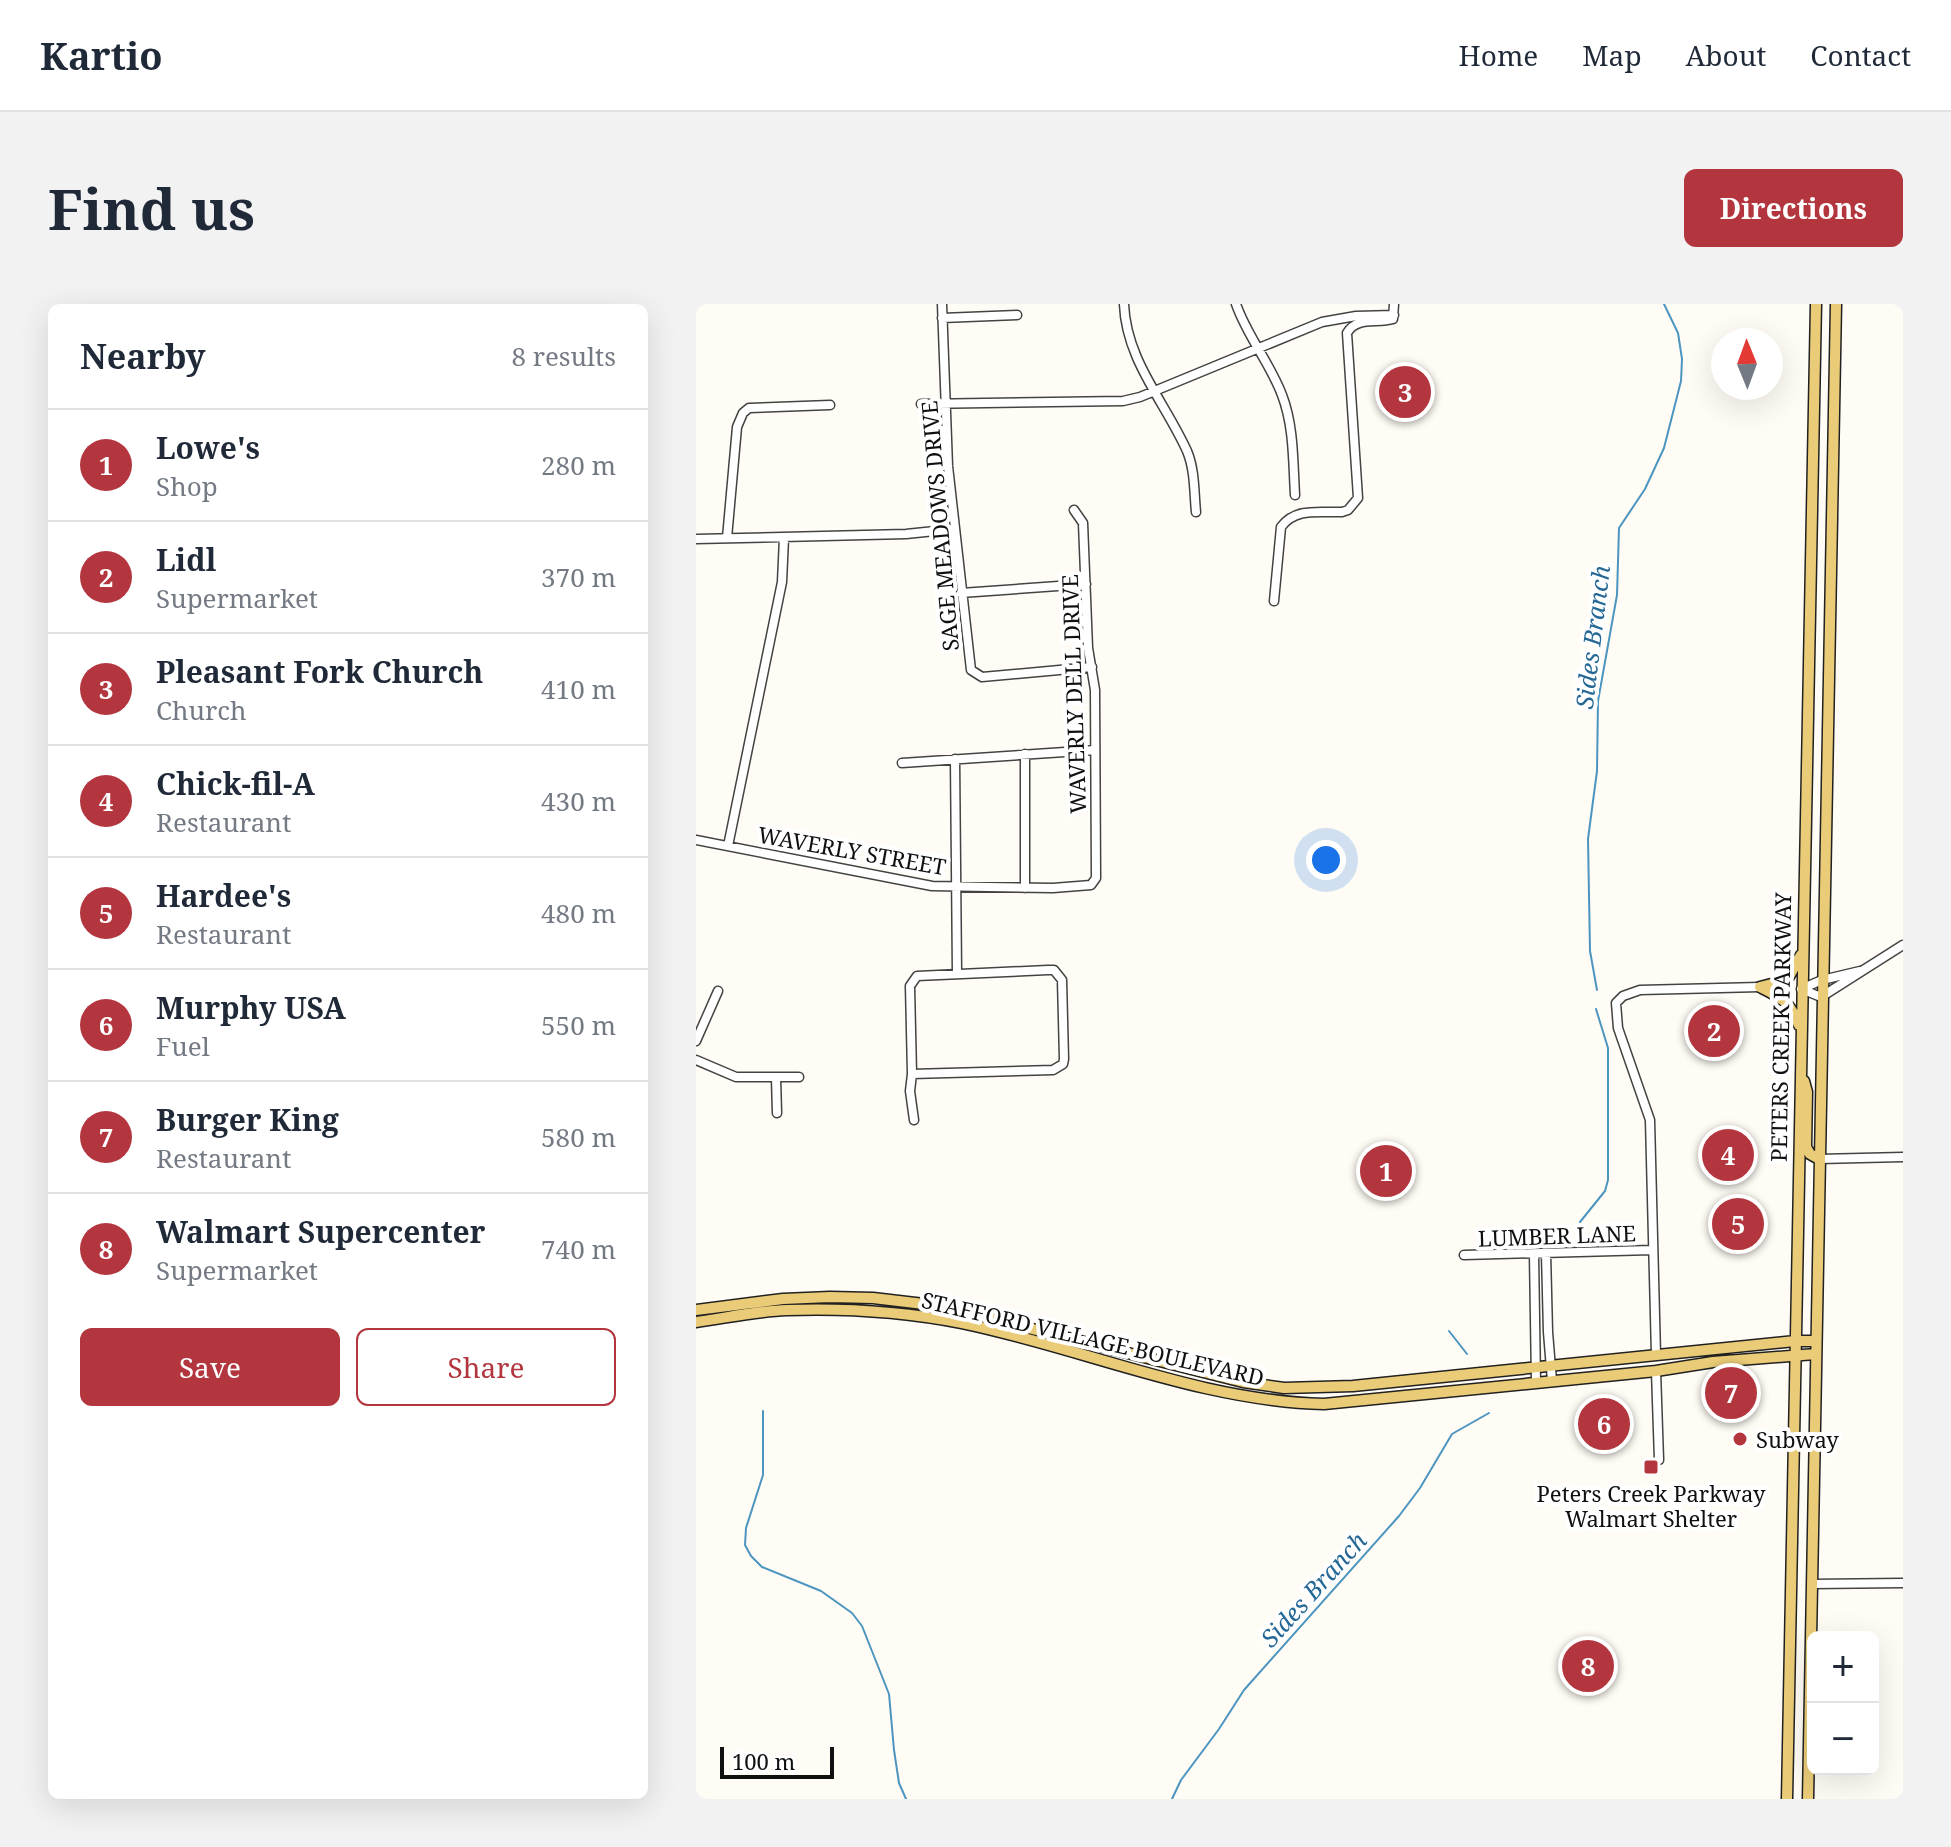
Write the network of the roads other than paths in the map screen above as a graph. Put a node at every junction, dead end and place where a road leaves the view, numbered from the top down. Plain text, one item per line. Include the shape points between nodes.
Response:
1 (942, 304) edge
2 (1124, 304) edge
3 (1236, 304) edge
4 (1394, 304) edge
5 (1836, 304) edge
6 (1816, 305) edge
7 (1017, 315) dead end
8 (1394, 315) junction
9 (942, 318) junction
10 (1257, 348) junction
11 (1155, 391) junction
12 (921, 404) dead end
13 (945, 404) junction
14 (830, 405) dead end
15 (1295, 495) dead end
16 (1074, 510) dead end
17 (1196, 512) dead end
18 (954, 529) junction
19 (727, 538) junction
20 (784, 538) junction
21 (696, 539) edge
22 (1086, 584) junction
23 (961, 593) junction
24 (1274, 601) dead end
25 (1092, 667) junction
26 (1095, 750) junction
27 (1025, 754) junction
28 (955, 759) junction
29 (902, 763) dead end
30 (696, 840) edge
31 (728, 846) junction
32 (1096, 878) joint
33 (955, 887) junction
34 (1025, 888) junction
35 (1903, 945) edge
36 (1802, 954) junction
37 (1865, 970) junction
38 (957, 974) junction
39 (1822, 980) junction
40 (1760, 987) junction
41 (1801, 989) junction
42 (718, 991) dead end
43 (1821, 997) junction
44 (1801, 1028) junction
45 (696, 1041) edge
46 (696, 1060) edge
47 (1800, 1067) junction
48 (912, 1074) junction
49 (799, 1077) dead end
50 (776, 1078) junction
51 (777, 1113) dead end
52 (914, 1120) dead end
53 (1903, 1157) edge
54 (1819, 1159) junction
55 (1652, 1250) junction
56 (1546, 1253) junction
57 (1534, 1254) junction
58 (1464, 1255) dead end
59 (696, 1310) edge
60 (1534, 1310) junction
61 (1547, 1310) junction
62 (696, 1322) edge
63 (1795, 1341) junction
64 (1816, 1341) junction
65 (1815, 1354) junction
66 (1656, 1355) junction
67 (1794, 1355) junction
68 (1551, 1365) junction
69 (1535, 1367) junction
70 (1656, 1371) junction
71 (1552, 1381) junction
72 (1536, 1382) junction
73 (1659, 1460) dead end
74 (1903, 1583) edge
75 (1812, 1584) junction
76 (1787, 1799) edge
77 (1808, 1799) edge

1 - 9 street, SAGE MEADOWS DRIVE
2 - 11 street via 1130,342
3 - 10 street
4 - 8 street
5 - 39 main road, PETERS CREEK PARKWAY
6 - 36 main road, PETERS CREEK PARKWAY
7 - 9 street
8 - 10 street via 1322,322
8 - 24 street via 1390,321 1356,323 1347,333 1358,498 1342,512 1302,512 1286,520
9 - 13 street, SAGE MEADOWS DRIVE
10 - 11 street
10 - 15 street via 1287,411
11 - 13 street via 1105,403
11 - 17 street via 1190,463
12 - 13 street
13 - 18 street, SAGE MEADOWS DRIVE
14 - 19 street via 755,407 743,413 737,427
16 - 22 street, WAVERLY DELL DRIVE via 1083,523
18 - 20 street
18 - 23 street, SAGE MEADOWS DRIVE
19 - 20 street
19 - 21 street
20 - 31 street via 782,582
22 - 23 street
22 - 25 street, WAVERLY DELL DRIVE
23 - 25 street, SAGE MEADOWS DRIVE via 969,664 975,674
25 - 26 street, WAVERLY DELL DRIVE
26 - 27 street
26 - 32 street, WAVERLY DELL DRIVE
27 - 28 street
27 - 34 street
28 - 29 street
28 - 33 street
30 - 31 street, WAVERLY STREET
31 - 33 street, WAVERLY STREET via 898,881
32 - 34 street, WAVERLY STREET via 1080,887
33 - 34 street, WAVERLY STREET
33 - 38 street
35 - 37 street
36 - 40 main road via 1787,980
36 - 41 main road, PETERS CREEK PARKWAY
37 - 39 street
37 - 43 street
38 - 48 street via 923,976 910,986
38 - 48 street via 1059,973 1063,1064 1053,1070
39 - 41 street
39 - 43 main road, PETERS CREEK PARKWAY
40 - 44 main road via 1781,996
40 - 55 street via 1640,990 1616,1003 1618,1028 1650,1120
41 - 43 street
41 - 44 main road, PETERS CREEK PARKWAY
42 - 45 street
43 - 54 main road, PETERS CREEK PARKWAY
44 - 47 main road, PETERS CREEK PARKWAY
46 - 50 street via 736,1077
47 - 54 main road via 1807,1092 1806,1147
47 - 63 main road, PETERS CREEK PARKWAY
48 - 52 street
49 - 50 street
50 - 51 street
53 - 54 street
54 - 64 main road, PETERS CREEK PARKWAY
55 - 56 street, LUMBER LANE
55 - 66 street
56 - 57 street, LUMBER LANE
56 - 61 street
57 - 58 street, LUMBER LANE
57 - 60 street
59 - 69 main road, STAFFORD VILLAGE BOULEVARD via 830,1297 941,1306 1284,1388
60 - 61 street
60 - 69 street
61 - 68 street
62 - 72 main road, STAFFORD VILLAGE BOULEVARD via 784,1310 900,1314 964,1324 1230,1394 1293,1403
63 - 64 main road, STAFFORD VILLAGE BOULEVARD
63 - 66 main road, STAFFORD VILLAGE BOULEVARD
63 - 67 main road, PETERS CREEK PARKWAY
64 - 65 main road, PETERS CREEK PARKWAY
65 - 67 main road, STAFFORD VILLAGE BOULEVARD
65 - 75 main road, PETERS CREEK PARKWAY
66 - 68 main road, STAFFORD VILLAGE BOULEVARD
67 - 70 main road, STAFFORD VILLAGE BOULEVARD
67 - 76 main road, PETERS CREEK PARKWAY
68 - 69 main road, STAFFORD VILLAGE BOULEVARD
68 - 71 street
69 - 72 street
70 - 71 main road, STAFFORD VILLAGE BOULEVARD
70 - 73 street
71 - 72 main road, STAFFORD VILLAGE BOULEVARD
74 - 75 street
75 - 77 main road, PETERS CREEK PARKWAY

